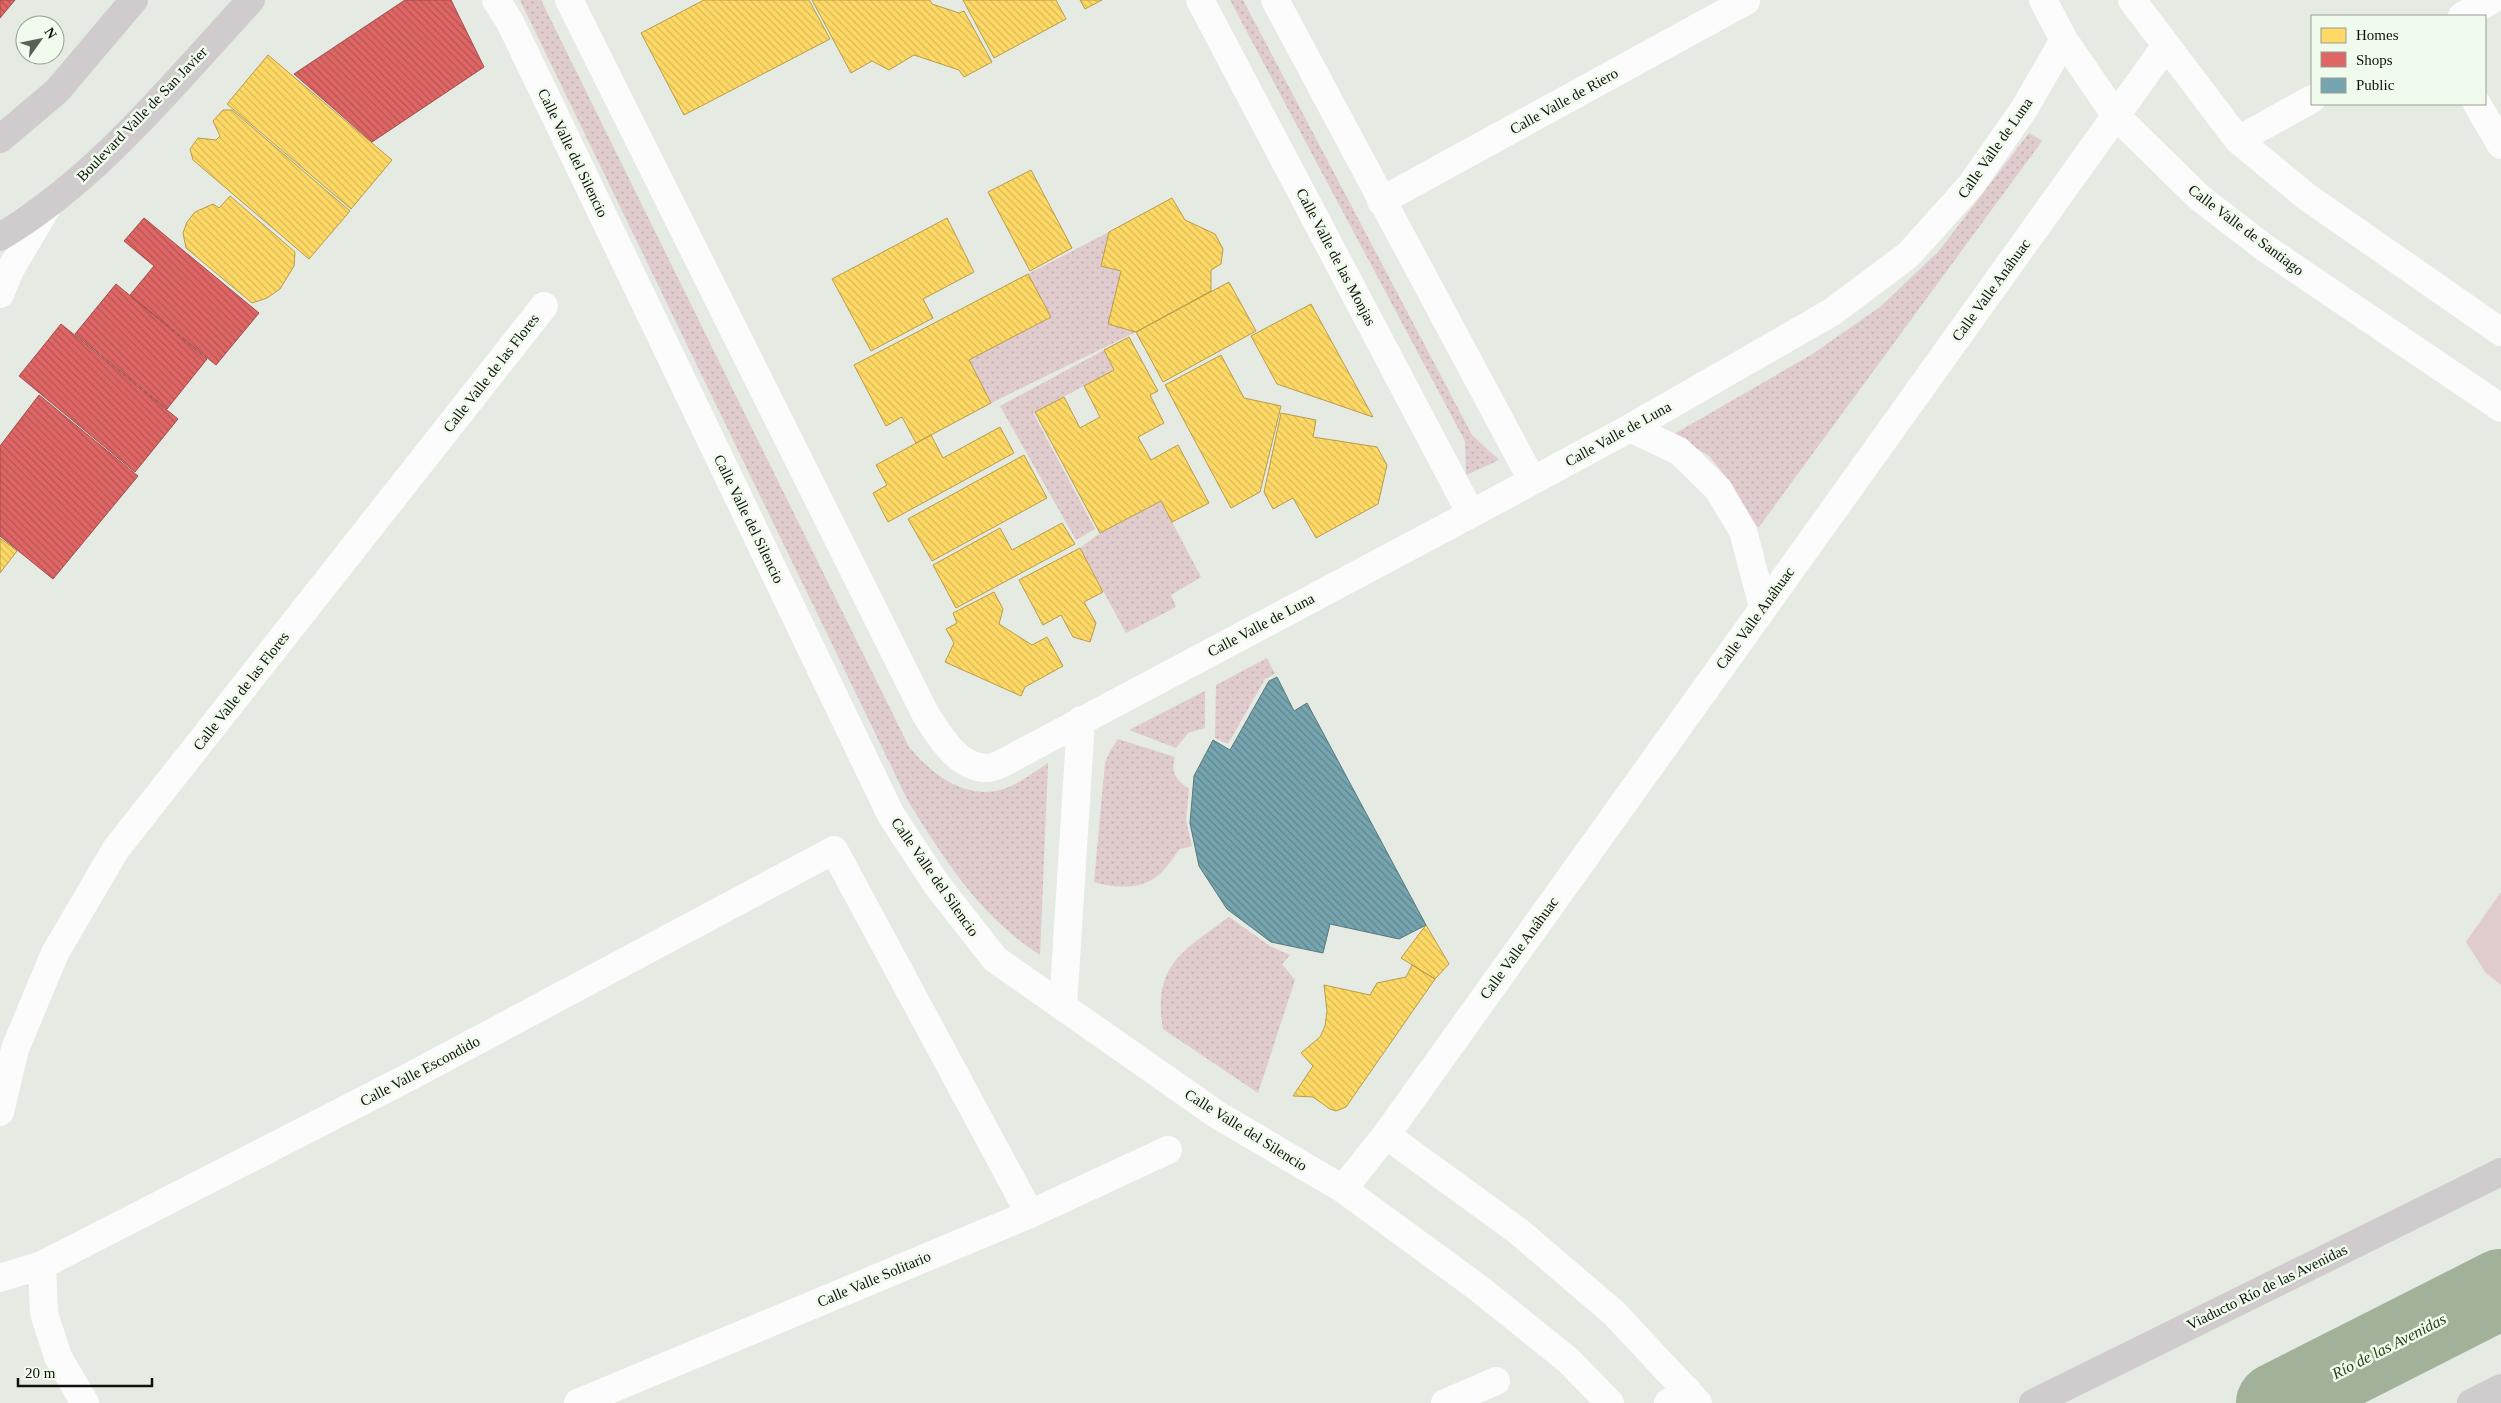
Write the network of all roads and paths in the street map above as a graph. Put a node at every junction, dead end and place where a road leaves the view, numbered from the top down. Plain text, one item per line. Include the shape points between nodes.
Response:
1 (134, 0) edge
2 (251, 0) edge
3 (496, 0) edge
4 (569, 0) edge
5 (1200, 0) edge
6 (1275, 0) edge
7 (2043, 0) edge
8 (2132, 0) edge
9 (1746, 1) dead end
10 (2064, 40) junction
11 (2165, 47) junction
12 (2311, 100) edge
13 (2478, 105) edge
14 (2116, 116) junction
15 (0, 139) edge
16 (2238, 140) junction
17 (2501, 145) edge
18 (1381, 201) junction
19 (49, 204) junction
20 (0, 237) edge
21 (0, 294) edge
22 (544, 306) dead end
23 (2501, 332) edge
24 (2501, 408) edge
25 (1630, 428) junction
26 (1532, 480) junction
27 (1471, 514) junction
28 (1763, 607) junction
29 (1081, 720) junction
30 (1063, 1007) junction
31 (0, 1112) edge
32 (1386, 1135) junction
33 (1168, 1150) dead end
34 (2501, 1172) edge
35 (1343, 1189) junction
36 (1030, 1214) junction
37 (42, 1264) junction
38 (0, 1278) edge
39 (1496, 1381) dead end
40 (2501, 1388) edge
41 (1684, 1399) edge
42 (85, 1403) edge
43 (578, 1403) edge
44 (1445, 1403) edge
45 (1610, 1403) edge
46 (2032, 1403) edge
47 (2471, 1403) edge

1 - 15 main road via 57,91
2 - 19 main road, Boulevard Valle de San Javier via 122,139 87,174
3 - 30 street, Calle Valle del Silencio via 510,22 891,815 937,885 995,959
4 - 29 street via 926,715 944,744 970,765 990,768
5 - 27 street, Calle Valle de las Monjas
6 - 18 street
7 - 10 street, Calle Valle de Santiago
8 - 11 street
9 - 18 street, Calle Valle de Riero
10 - 14 street, Calle Valle de Santiago
10 - 25 street, Calle Valle de Luna via 2024,109 1971,186 1908,255 1832,312
11 - 14 street, Calle Valle Anáhuac
11 - 16 street
12 - 16 street
13 - 17 street
14 - 24 street, Calle Valle de Santiago via 2200,198 2258,242
14 - 28 street, Calle Valle Anáhuac
16 - 23 street via 2307,197
18 - 26 street
19 - 20 main road, Boulevard Valle de San Javier
19 - 21 street via 10,270
22 - 31 street, Calle Valle de las Flores via 116,849 55,953 15,1049
25 - 26 street, Calle Valle de Luna
25 - 28 street via 1679,451 1718,488 1743,531
26 - 27 street, Calle Valle de Luna
27 - 29 street, Calle Valle de Luna
28 - 32 street, Calle Valle Anáhuac
29 - 30 street
30 - 35 street, Calle Valle del Silencio via 1216,1114
32 - 35 street, Calle Valle Anáhuac
32 - 41 street via 1518,1230 1614,1313
33 - 36 street, Calle Valle Solitario
34 - 46 main road, Viaducto Río de las Avenidas
35 - 45 street, Calle Valle del Silencio via 1477,1287 1568,1360
36 - 37 street, Calle Valle Escondido via 834,850 409,1077
36 - 43 street, Calle Valle Solitario
37 - 38 street, Calle Valle Escondido
37 - 42 street via 44,1313 58,1357
39 - 44 street
40 - 47 main road

